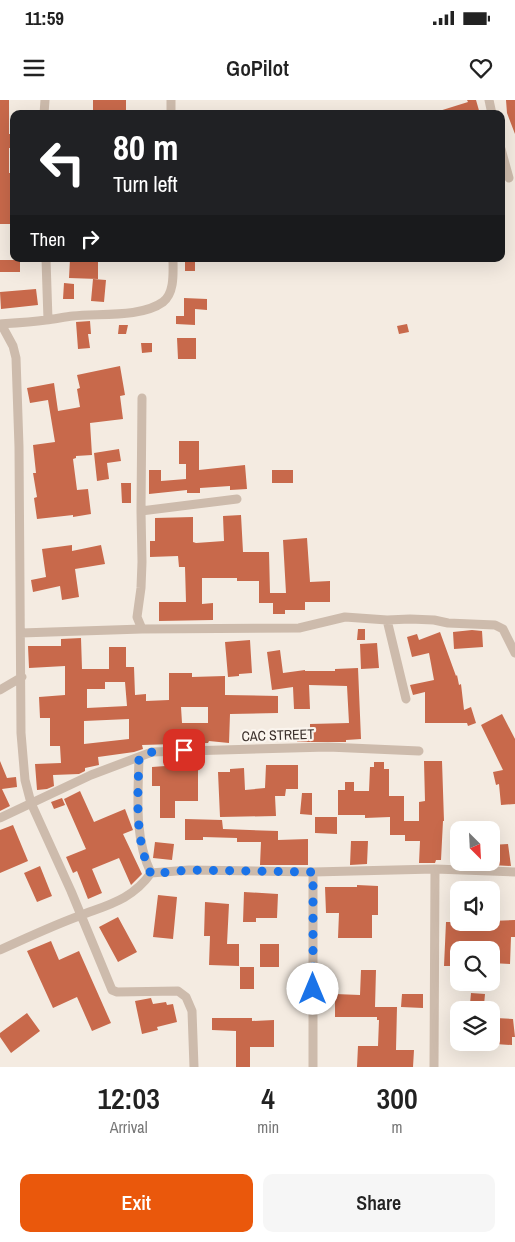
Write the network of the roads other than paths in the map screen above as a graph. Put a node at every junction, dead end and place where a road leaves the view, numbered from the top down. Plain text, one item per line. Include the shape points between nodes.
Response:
1 (505, 166) edge
2 (508, 178) dead end
3 (46, 262) edge
4 (173, 262) edge
5 (48, 320) junction
6 (1, 324) edge
7 (142, 398) dead end
8 (238, 499) dead end
9 (141, 512) junction
10 (386, 620) junction
11 (142, 629) junction
12 (21, 633) junction
13 (515, 653) edge
14 (22, 677) junction
15 (0, 690) edge
16 (406, 699) dead end
17 (419, 751) dead end
18 (139, 758) junction
19 (31, 803) junction
20 (0, 818) edge
21 (435, 870) junction
22 (313, 872) junction
23 (515, 872) edge
24 (151, 874) junction
25 (80, 915) junction
26 (0, 950) edge
27 (194, 1067) edge
28 (313, 1067) edge
29 (434, 1067) edge

1 - 2 street
3 - 5 street
4 - 5 street via 170,294 164,302 114,315
5 - 6 street
6 - 12 street via 16,358
7 - 9 street
8 - 9 street
9 - 11 street via 142,562 137,617
10 - 11 street via 344,617 299,628
10 - 13 street via 495,625 503,629
10 - 16 street
11 - 12 street
12 - 14 street
14 - 15 street
14 - 19 street via 21,733 25,780
17 - 18 street, CAC STREET via 328,747 168,750
18 - 19 street, CAC STREET via 91,775
18 - 24 street via 137,807 140,840
19 - 20 street, CAC STREET
19 - 25 street
21 - 22 street
21 - 23 street
21 - 29 street
22 - 24 street via 189,870
22 - 28 street
24 - 25 street via 130,894 108,906
25 - 26 street
25 - 27 street via 112,990 178,991 186,997 192,1011

